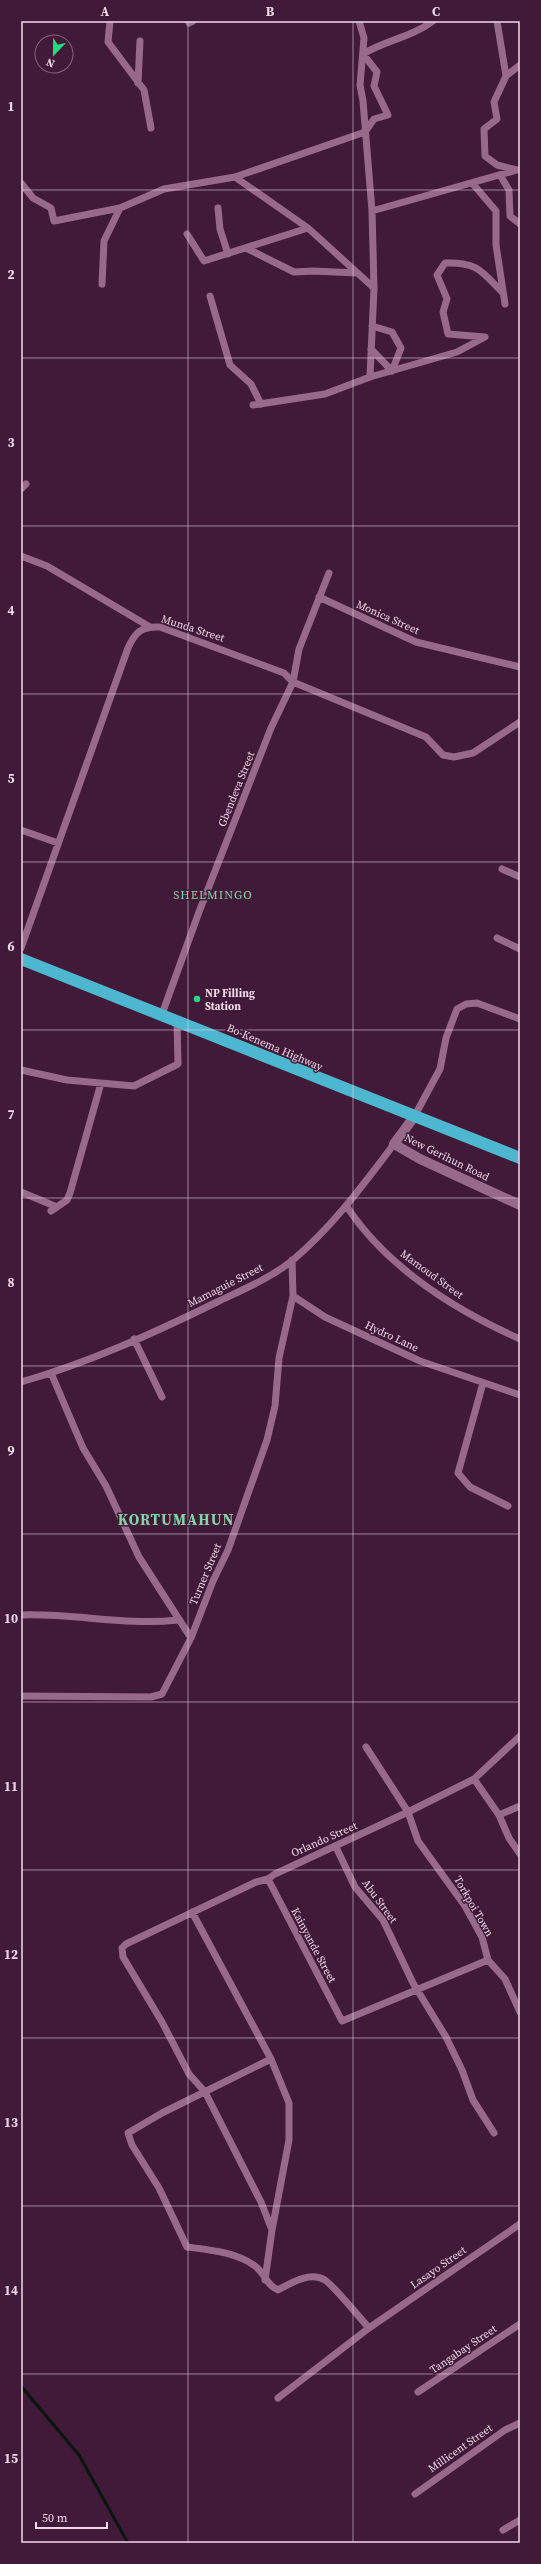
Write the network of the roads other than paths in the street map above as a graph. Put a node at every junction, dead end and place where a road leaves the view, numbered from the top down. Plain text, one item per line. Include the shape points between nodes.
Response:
1 (110, 21) edge
2 (188, 21) edge
3 (193, 21) edge
4 (433, 21) edge
5 (497, 21) edge
6 (359, 22) edge
7 (140, 41) dead end
8 (363, 54) junction
9 (520, 65) edge
10 (506, 76) junction
11 (138, 83) junction
12 (151, 128) dead end
13 (365, 132) junction
14 (518, 170) edge
15 (500, 175) junction
16 (236, 178) junction
17 (21, 183) edge
18 (473, 184) junction
19 (120, 208) junction
20 (218, 208) dead end
21 (372, 211) junction
22 (520, 224) edge
23 (308, 228) junction
24 (187, 234) dead end
25 (246, 248) junction
26 (228, 254) junction
27 (358, 273) junction
28 (102, 284) dead end
29 (374, 288) junction
30 (503, 293) junction
31 (210, 296) dead end
32 (505, 304) dead end
33 (372, 326) junction
34 (371, 349) junction
35 (392, 371) junction
36 (370, 378) junction
37 (261, 404) junction
38 (253, 405) dead end
39 (21, 556) edge
40 (328, 572) dead end
41 (318, 597) junction
42 (150, 627) junction
43 (520, 667) edge
44 (293, 682) junction
45 (520, 722) edge
46 (21, 830) edge
47 (58, 843) junction
48 (502, 869) dead end
49 (520, 877) edge
50 (497, 938) dead end
51 (21, 948) edge
52 (520, 949) edge
53 (21, 959) edge
54 (162, 1014) junction
55 (520, 1019) edge
56 (177, 1021) junction
57 (21, 1070) edge
58 (101, 1083) junction
59 (414, 1117) junction
60 (394, 1144) junction
61 (520, 1158) edge
62 (21, 1192) edge
63 (520, 1205) edge
64 (347, 1207) junction
65 (292, 1260) junction
66 (293, 1296) junction
67 (134, 1339) junction
68 (520, 1339) edge
69 (51, 1373) junction
70 (21, 1382) edge
71 (483, 1383) junction
72 (520, 1395) edge
73 (162, 1397) dead end
74 (508, 1506) dead end
75 (21, 1615) edge
76 (178, 1620) junction
77 (192, 1638) junction
78 (21, 1696) edge
79 (520, 1736) edge
80 (366, 1747) dead end
81 (474, 1779) junction
82 (520, 1806) edge
83 (408, 1812) junction
84 (499, 1815) junction
85 (336, 1847) junction
86 (520, 1854) edge
87 (268, 1879) junction
88 (192, 1912) junction
89 (488, 1960) junction
90 (417, 1989) junction
91 (520, 2012) edge
92 (271, 2059) junction
93 (205, 2092) junction
94 (494, 2133) dead end
95 (520, 2224) edge
96 (272, 2230) junction
97 (265, 2280) junction
98 (520, 2324) edge
99 (369, 2328) junction
100 (418, 2392) dead end
101 (278, 2398) dead end
102 (520, 2423) edge
103 (415, 2494) dead end
104 (520, 2520) edge
105 (502, 2530) dead end

1 - 11 street via 108,42
2 - 3 street
4 - 8 street via 414,33 384,42
5 - 10 street
6 - 8 street via 364,38
7 - 11 street
8 - 13 street via 360,85
8 - 13 street via 377,72 374,86 388,115 374,120
9 - 10 street
10 - 14 street via 494,102 497,119 484,129 485,156 497,165
11 - 12 street via 144,90
13 - 16 street
13 - 21 street
14 - 15 street
15 - 18 street
15 - 22 street via 509,190 510,216
16 - 19 street via 164,189
16 - 23 street
17 - 19 street via 33,198 51,208 54,221
18 - 21 street
18 - 30 street via 496,211 496,245
19 - 28 street via 104,241
20 - 26 street via 220,229
21 - 29 street
23 - 25 street
23 - 27 street
24 - 26 street via 204,261
25 - 26 street
25 - 27 street via 294,272
27 - 29 street
29 - 33 street
30 - 32 street
30 - 35 street via 480,269 466,262 445,263 437,275 447,299 443,312 448,334 485,337 457,352
31 - 37 street via 230,365 251,384
33 - 34 street
33 - 35 street via 392,332 401,348
34 - 35 street
34 - 36 street
35 - 36 street
36 - 37 street via 325,394
37 - 38 street
39 - 42 street via 47,566
40 - 41 street, Gbendeva Street
41 - 43 street, Monica Street via 416,642
41 - 44 street, Gbendeva Street via 299,649
42 - 44 street, Munda Street via 160,627 248,659 284,673
42 - 47 street, Munda Street via 138,632 128,648
44 - 45 street, Munda Street via 426,737 443,755 454,757 473,753
44 - 54 street, Gbendeva Street via 271,728
46 - 47 street
47 - 51 street, Munda Street
48 - 49 street
50 - 52 street
53 - 54 highway, Bo-Kenema Highway
54 - 56 highway, Bo-Kenema Highway
55 - 59 street via 477,1003 466,1004 457,1009 446,1038 440,1069
56 - 58 street via 178,1064 134,1086
56 - 59 highway, Bo-Kenema Highway
57 - 58 street via 67,1080
58 - 62 street via 67,1200 54,1209
59 - 60 street, New Gerihun Road
59 - 61 highway, Bo-Kenema Highway
60 - 63 street, New Gerihun Road via 420,1159
60 - 64 street, Mamaguie Street
64 - 65 street, Mamaguie Street
64 - 68 street, Mamoud Street via 359,1224 396,1263 465,1311
65 - 66 street
65 - 67 street, Mamaguie Street via 247,1288
66 - 71 street, Hydro Lane via 325,1317 390,1347
66 - 77 street, Turner Street via 279,1358 275,1406 268,1440 228,1550 213,1581
67 - 69 street, Mamaguie Street
67 - 73 street
69 - 70 street, Mamaguie Street
69 - 76 street via 83,1448 106,1486 139,1557
71 - 72 street, Hydro Lane
71 - 74 street via 458,1473 470,1487
75 - 76 street via 45,1614 120,1622 154,1623
76 - 77 street
77 - 78 street, Turner Street via 162,1694 151,1697
79 - 81 street, Orlando Street
80 - 83 street, Torkpoi Town
81 - 83 street, Orlando Street
81 - 84 street
82 - 84 street
83 - 85 street, Orlando Street
83 - 89 street, Torkpoi Town via 418,1841 464,1906 482,1937
84 - 86 street via 509,1838
85 - 87 street, Orlando Street
85 - 90 street, Abu Street via 355,1887 383,1920
87 - 88 street, Orlando Street via 256,1882
87 - 90 street, Kainyande Street via 342,2021
88 - 92 street
88 - 93 street, Orlando Street via 122,1948 123,1956 189,2074
89 - 90 street
89 - 91 street, Torkpoi Town via 505,1979
90 - 94 street, Abu Street via 446,2037 473,2100
92 - 93 street
92 - 96 street via 289,2103 289,2140
93 - 96 street via 261,2202
93 - 97 street via 128,2133 132,2145 159,2188 187,2247 229,2254 256,2266
95 - 99 street, Lasayo Street
96 - 97 street
97 - 99 street via 278,2290 296,2280 308,2277 324,2280
98 - 100 street, Tangabay Street
99 - 101 street, Lasayo Street
102 - 103 street, Millicent Street via 505,2430
104 - 105 street

